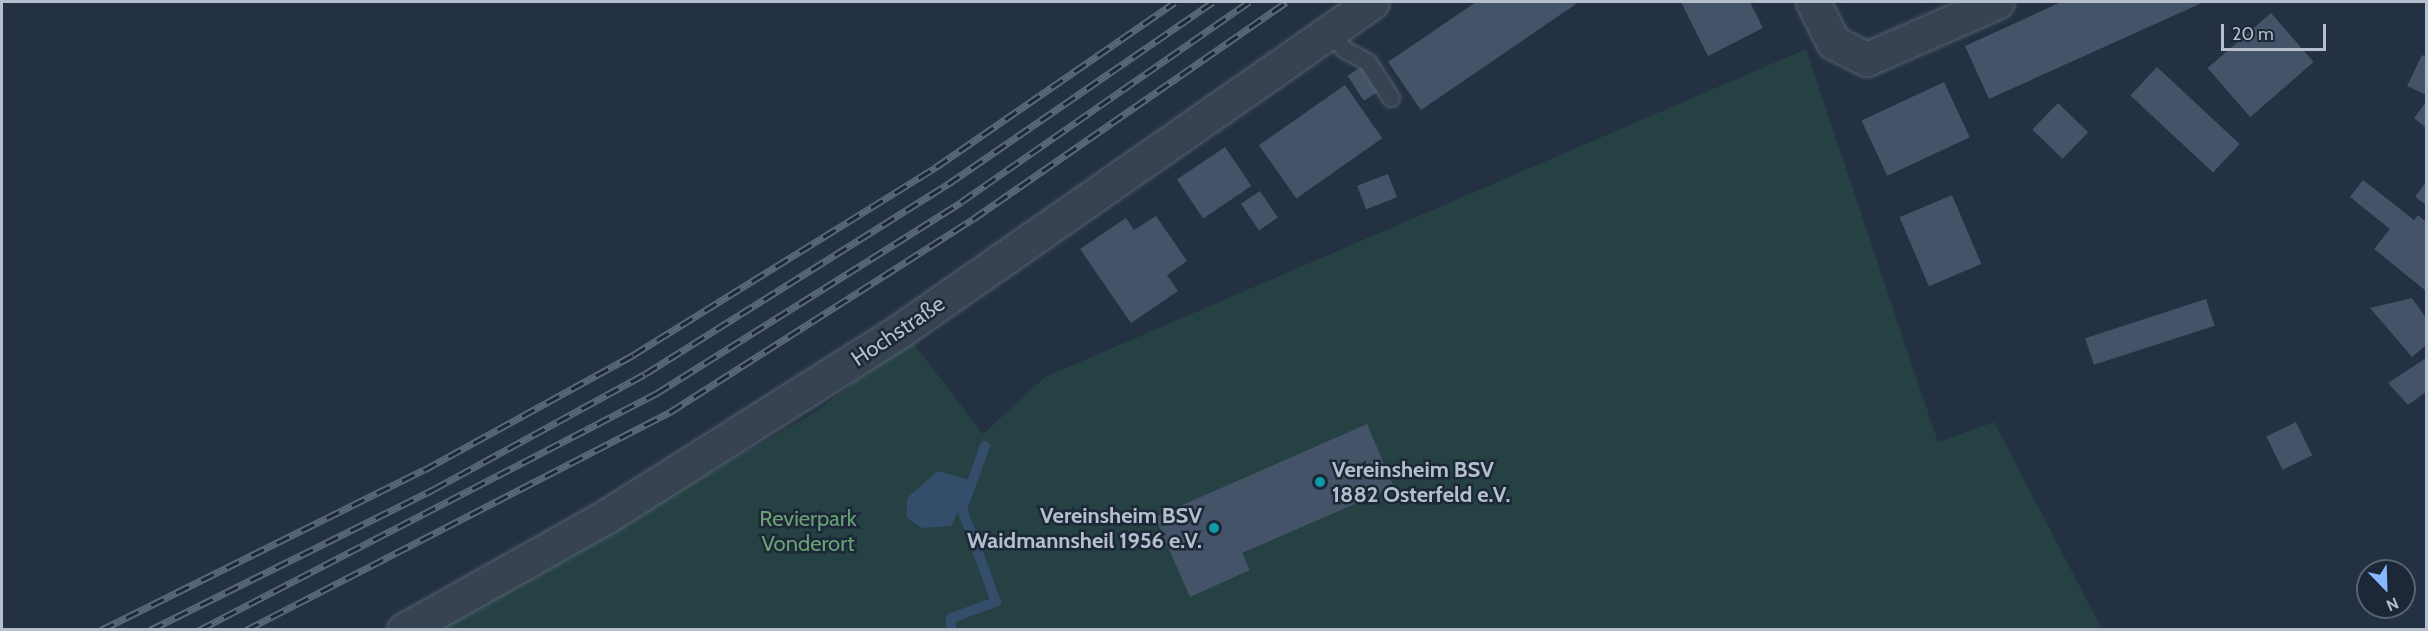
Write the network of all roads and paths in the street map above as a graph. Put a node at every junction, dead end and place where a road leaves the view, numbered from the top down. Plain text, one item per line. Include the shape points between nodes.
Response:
1 (1372, 2) edge
2 (1813, 2) edge
3 (1997, 2) edge
4 (1329, 31) junction
5 (1391, 98) dead end
6 (404, 630) edge

1 - 4 street, Hochstraße
2 - 3 street via 1833,42 1868,59
4 - 5 lane via 1345,50 1368,62
4 - 6 street, Hochstraße via 904,328 607,516

